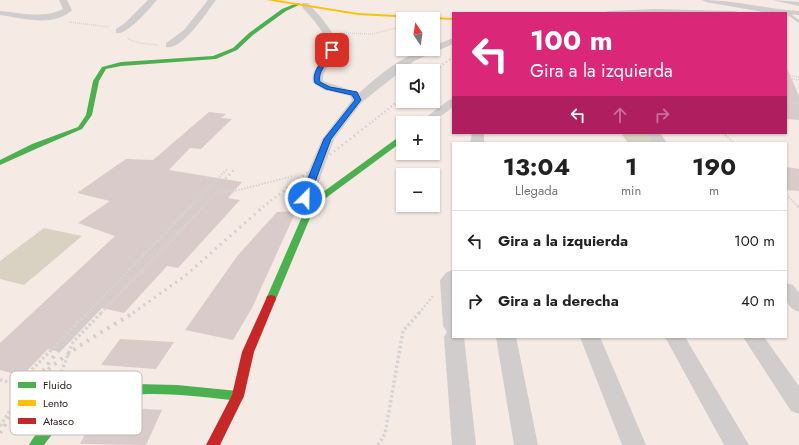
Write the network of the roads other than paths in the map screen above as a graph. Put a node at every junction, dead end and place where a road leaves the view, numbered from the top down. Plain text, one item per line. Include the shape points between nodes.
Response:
1 (63, 0) edge
2 (153, 0) edge
3 (212, 0) edge
4 (268, 0) edge
5 (706, 0) edge
6 (776, 0) edge
7 (799, 4) edge
8 (302, 5) junction
9 (632, 12) edge
10 (695, 12) edge
11 (775, 12) edge
12 (0, 13) edge
13 (787, 13) edge
14 (799, 13) edge
15 (787, 16) edge
16 (452, 19) edge
17 (799, 22) edge
18 (119, 31) dead end
19 (452, 41) edge
20 (169, 45) dead end
21 (358, 100) junction
22 (452, 103) edge
23 (434, 116) edge
24 (396, 143) edge
25 (0, 163) edge
26 (311, 205) junction
27 (451, 278) edge
28 (787, 291) edge
29 (452, 302) edge
30 (799, 305) edge
31 (454, 338) edge
32 (506, 338) edge
33 (590, 338) edge
34 (676, 338) edge
35 (754, 338) edge
36 (142, 392) edge
37 (238, 396) junction
38 (799, 404) edge
39 (44, 435) edge
40 (36, 445) edge
41 (213, 445) edge
42 (464, 445) edge
43 (526, 445) edge
44 (634, 445) edge
45 (737, 445) edge

1 - 12 street via 68,10 52,16 33,19
2 - 18 street via 128,27
3 - 20 street via 187,32
4 - 8 street
5 - 11 street
6 - 7 street
8 - 16 street via 358,14
8 - 21 street via 324,30 332,50 318,70 318,83 354,94
8 - 25 street via 284,10 235,49 214,58 121,64 104,68 96,81 89,115 80,128
9 - 10 street
13 - 14 street
15 - 17 lane
19 - 21 street via 410,60
21 - 26 street via 328,139 305,198
22 - 23 street
24 - 26 street
26 - 37 street via 248,352
27 - 29 street
28 - 30 street
31 - 42 street
32 - 43 street
33 - 44 street
34 - 45 street
35 - 38 street
36 - 37 street via 170,391
37 - 41 street
39 - 40 street

